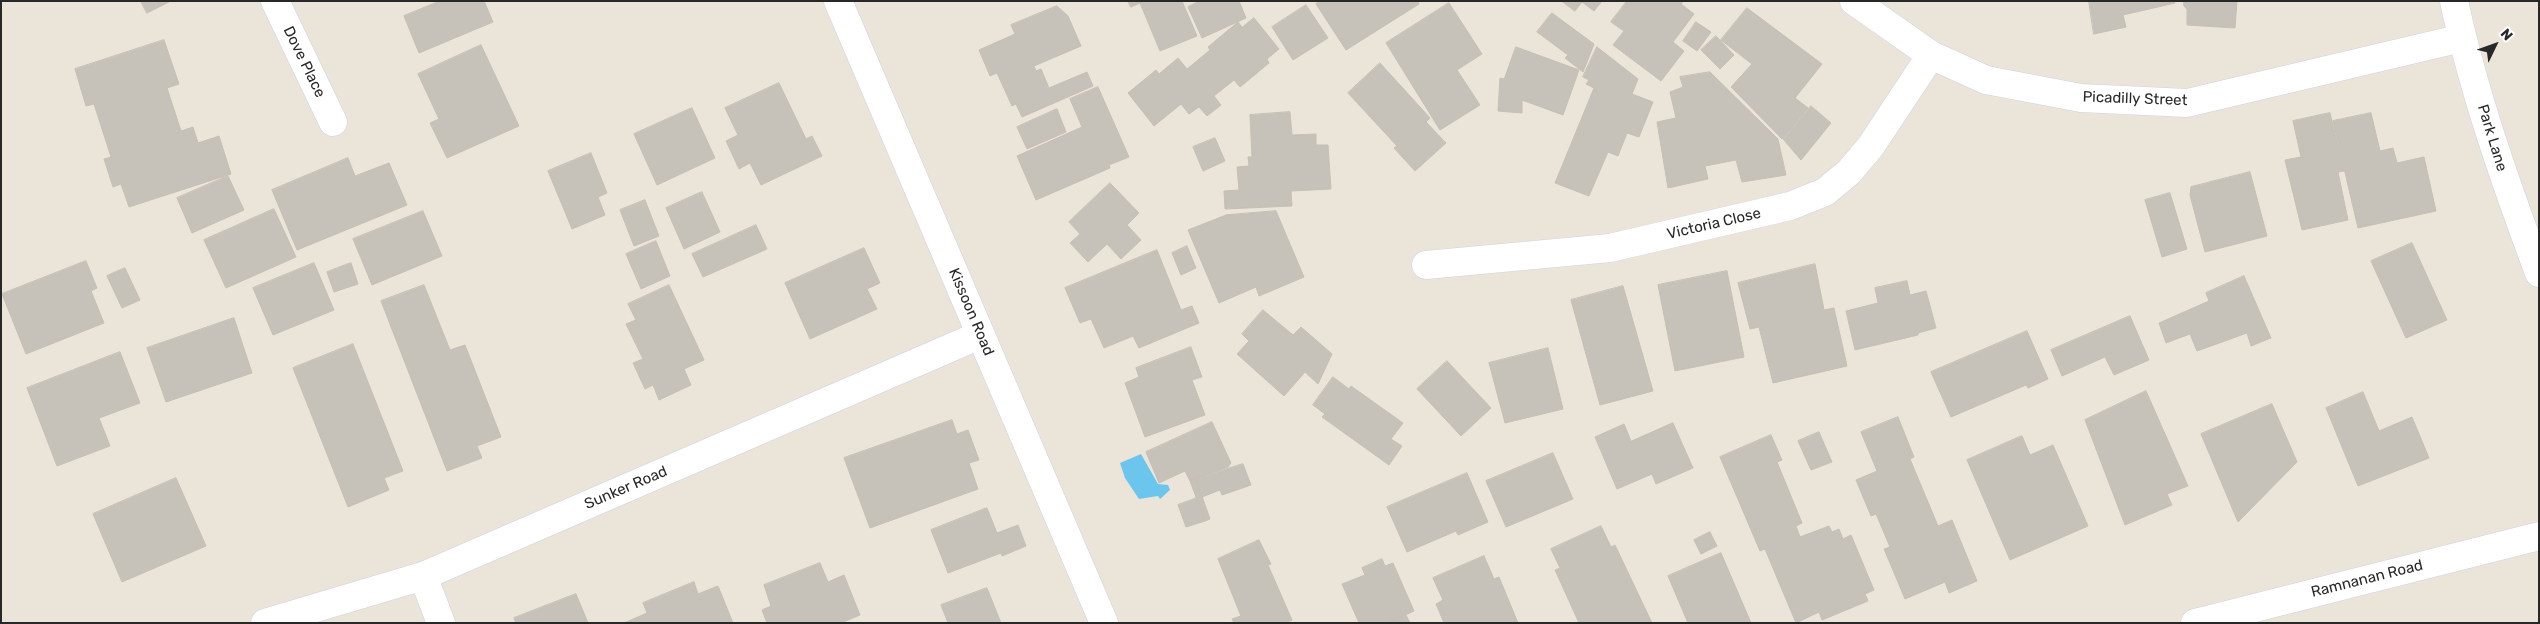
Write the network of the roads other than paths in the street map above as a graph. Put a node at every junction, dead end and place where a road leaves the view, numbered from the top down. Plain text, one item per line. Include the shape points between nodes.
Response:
1 (274, 1) edge
2 (838, 1) edge
3 (1854, 1) edge
4 (2454, 1) edge
5 (2462, 38) junction
6 (1931, 54) junction
7 (333, 122) dead end
8 (1426, 265) dead end
9 (2539, 273) edge
10 (980, 335) junction
11 (2539, 536) edge
12 (423, 576) junction
13 (265, 623) edge
14 (441, 623) edge
15 (1104, 623) edge
16 (2195, 623) edge

1 - 7 street, Dove Place
2 - 10 street, Kissoon Road
3 - 6 street, Picadilly Street
4 - 5 street, Park Lane
5 - 6 street, Picadilly Street via 2187,103 2081,98 1986,80
5 - 9 street, Park Lane via 2508,190
6 - 8 street, Victoria Close via 1870,146 1825,192 1790,206 1610,248
10 - 12 street, Sunker Road
10 - 15 street, Kissoon Road
11 - 16 street, Ramnanan Road
12 - 13 street, Sunker Road
12 - 14 street

